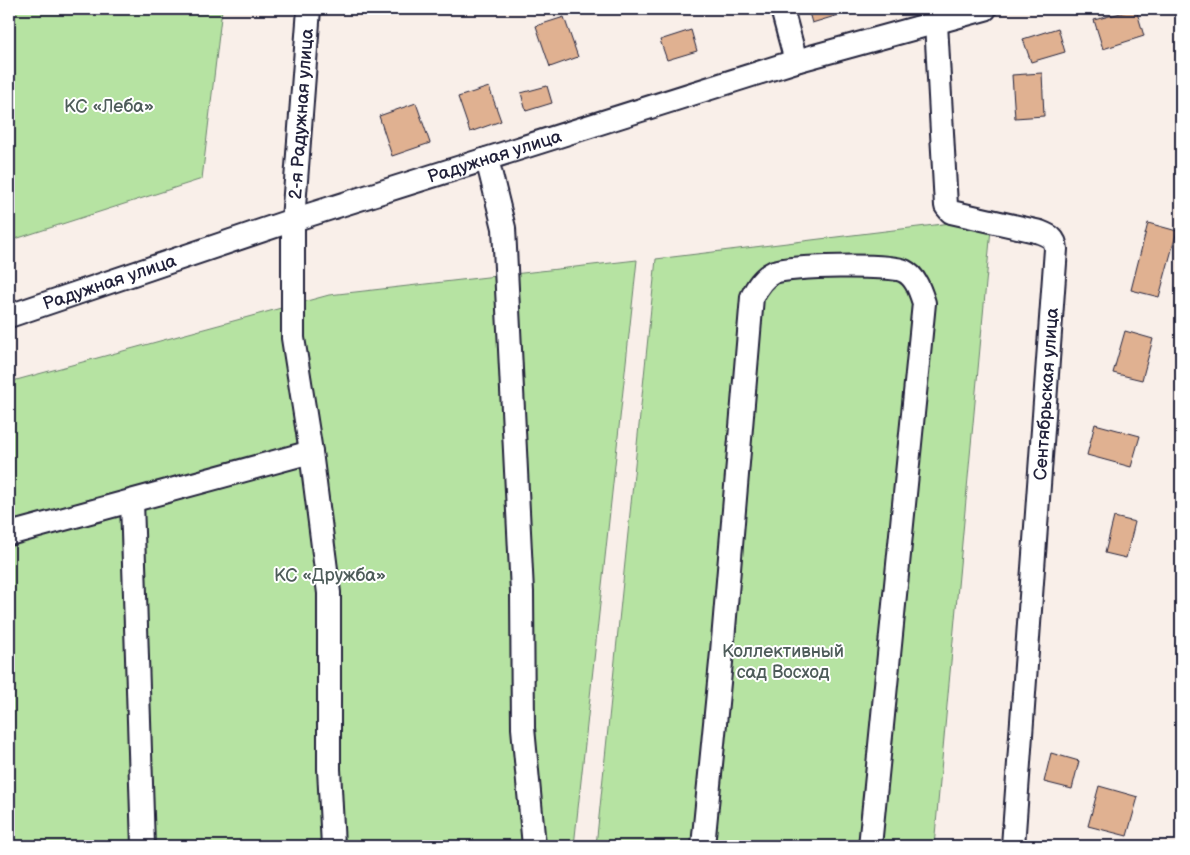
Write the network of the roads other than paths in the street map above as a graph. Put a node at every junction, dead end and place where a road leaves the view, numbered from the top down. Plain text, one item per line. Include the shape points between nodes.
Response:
1 (309, 9) edge
2 (782, 9) edge
3 (985, 9) edge
4 (936, 23) junction
5 (796, 61) junction
6 (487, 158) junction
7 (293, 220) junction
8 (9, 316) edge
9 (311, 452) junction
10 (132, 501) junction
11 (9, 534) edge
12 (143, 846) edge
13 (333, 846) edge
14 (534, 846) edge
15 (703, 846) edge
16 (870, 846) edge
17 (1013, 846) edge

1 - 7 street, 2-я Радужная улица
2 - 5 street
3 - 4 street, Радужная улица
4 - 5 street, Радужная улица
4 - 17 street, Сентябрьская улица via 946,206 951,212 1051,236 1056,249
5 - 6 street, Радужная улица
6 - 7 street, Радужная улица
6 - 14 street via 504,228 522,592 523,728
7 - 8 street, Радужная улица
7 - 9 street, 2-я Радужная улица via 293,338
9 - 10 street
9 - 13 street, 2-я Радужная улица via 329,593 329,769
10 - 11 street
10 - 12 street
15 - 16 street via 752,297 758,284 773,272 791,268 886,267 904,271 917,284 924,303

